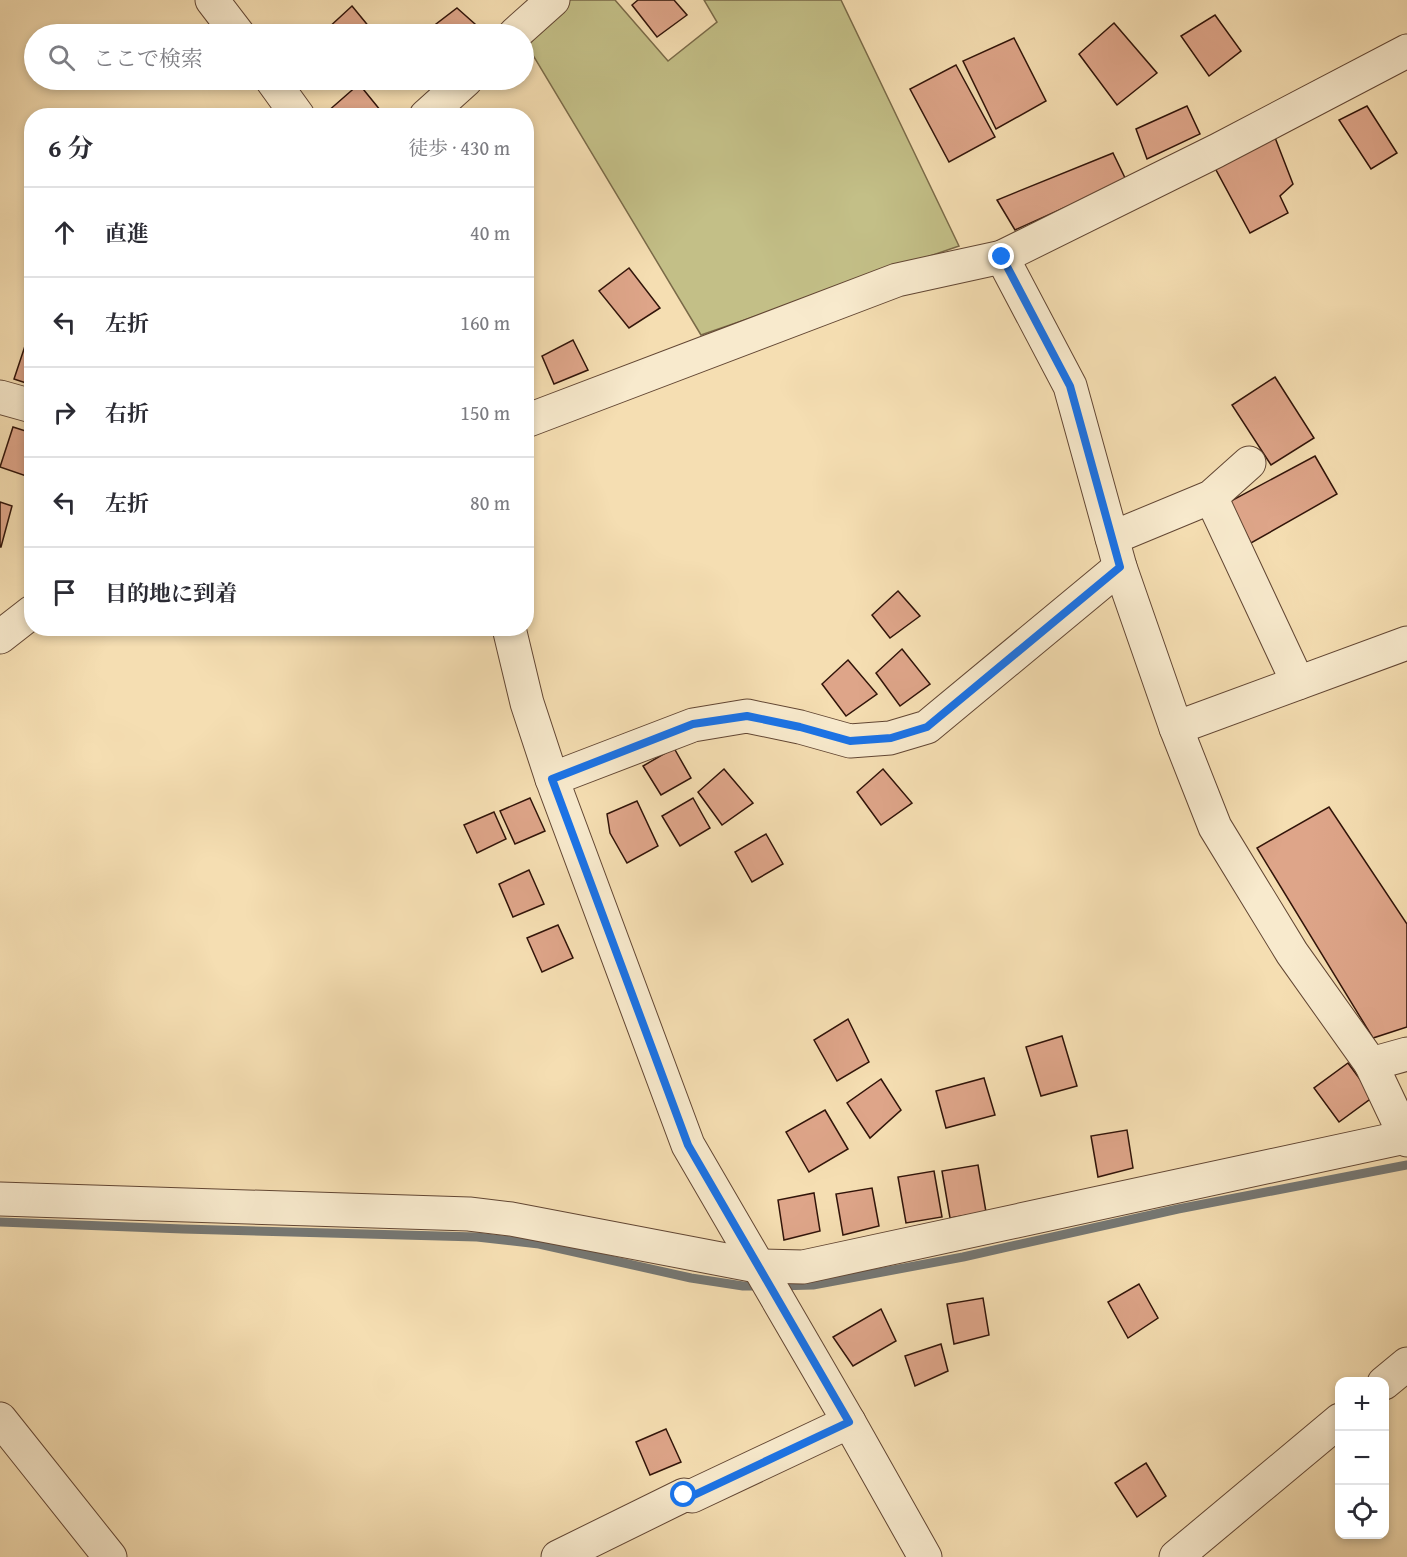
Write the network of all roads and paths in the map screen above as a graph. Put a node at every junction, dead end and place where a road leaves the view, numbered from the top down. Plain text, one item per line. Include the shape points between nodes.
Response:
1 (212, 0) edge
2 (553, 0) edge
3 (230, 24) edge
4 (526, 24) edge
5 (1407, 51) edge
6 (279, 90) edge
7 (455, 90) edge
8 (292, 108) edge
9 (435, 108) edge
10 (1002, 257) junction
11 (0, 398) edge
12 (24, 404) edge
13 (534, 418) edge
14 (1249, 463) dead end
15 (1211, 496) junction
16 (1116, 553) junction
17 (24, 618) edge
18 (511, 636) edge
19 (0, 637) edge
20 (1407, 643) edge
21 (1298, 683) junction
22 (1176, 728) junction
23 (552, 779) junction
24 (1407, 1054) edge
25 (1371, 1064) junction
26 (1406, 1138) edge
27 (0, 1199) edge
28 (766, 1279) junction
29 (1407, 1364) edge
30 (1389, 1379) edge
31 (0, 1419) edge
32 (849, 1422) junction
33 (1335, 1424) edge
34 (110, 1557) edge
35 (558, 1557) edge
36 (925, 1557) edge
37 (1176, 1557) edge

1 - 3 street
2 - 4 street
5 - 10 street
6 - 8 street
7 - 9 street
10 - 13 street via 897,280
10 - 16 street via 1070,386
11 - 12 street
14 - 15 street
15 - 16 street
15 - 21 street
16 - 22 street
16 - 23 street via 927,727 891,738 850,741 747,716 693,724
17 - 19 street
18 - 23 street via 527,703
20 - 21 street
21 - 22 street
22 - 25 street via 1215,827 1292,953
23 - 28 street via 688,1145
24 - 25 street
25 - 26 street
26 - 28 street via 803,1267
27 - 28 street via 469,1214 511,1219
28 - 32 street
29 - 30 street
31 - 34 street
32 - 35 street via 692,1496 684,1495
32 - 36 street
33 - 37 street

